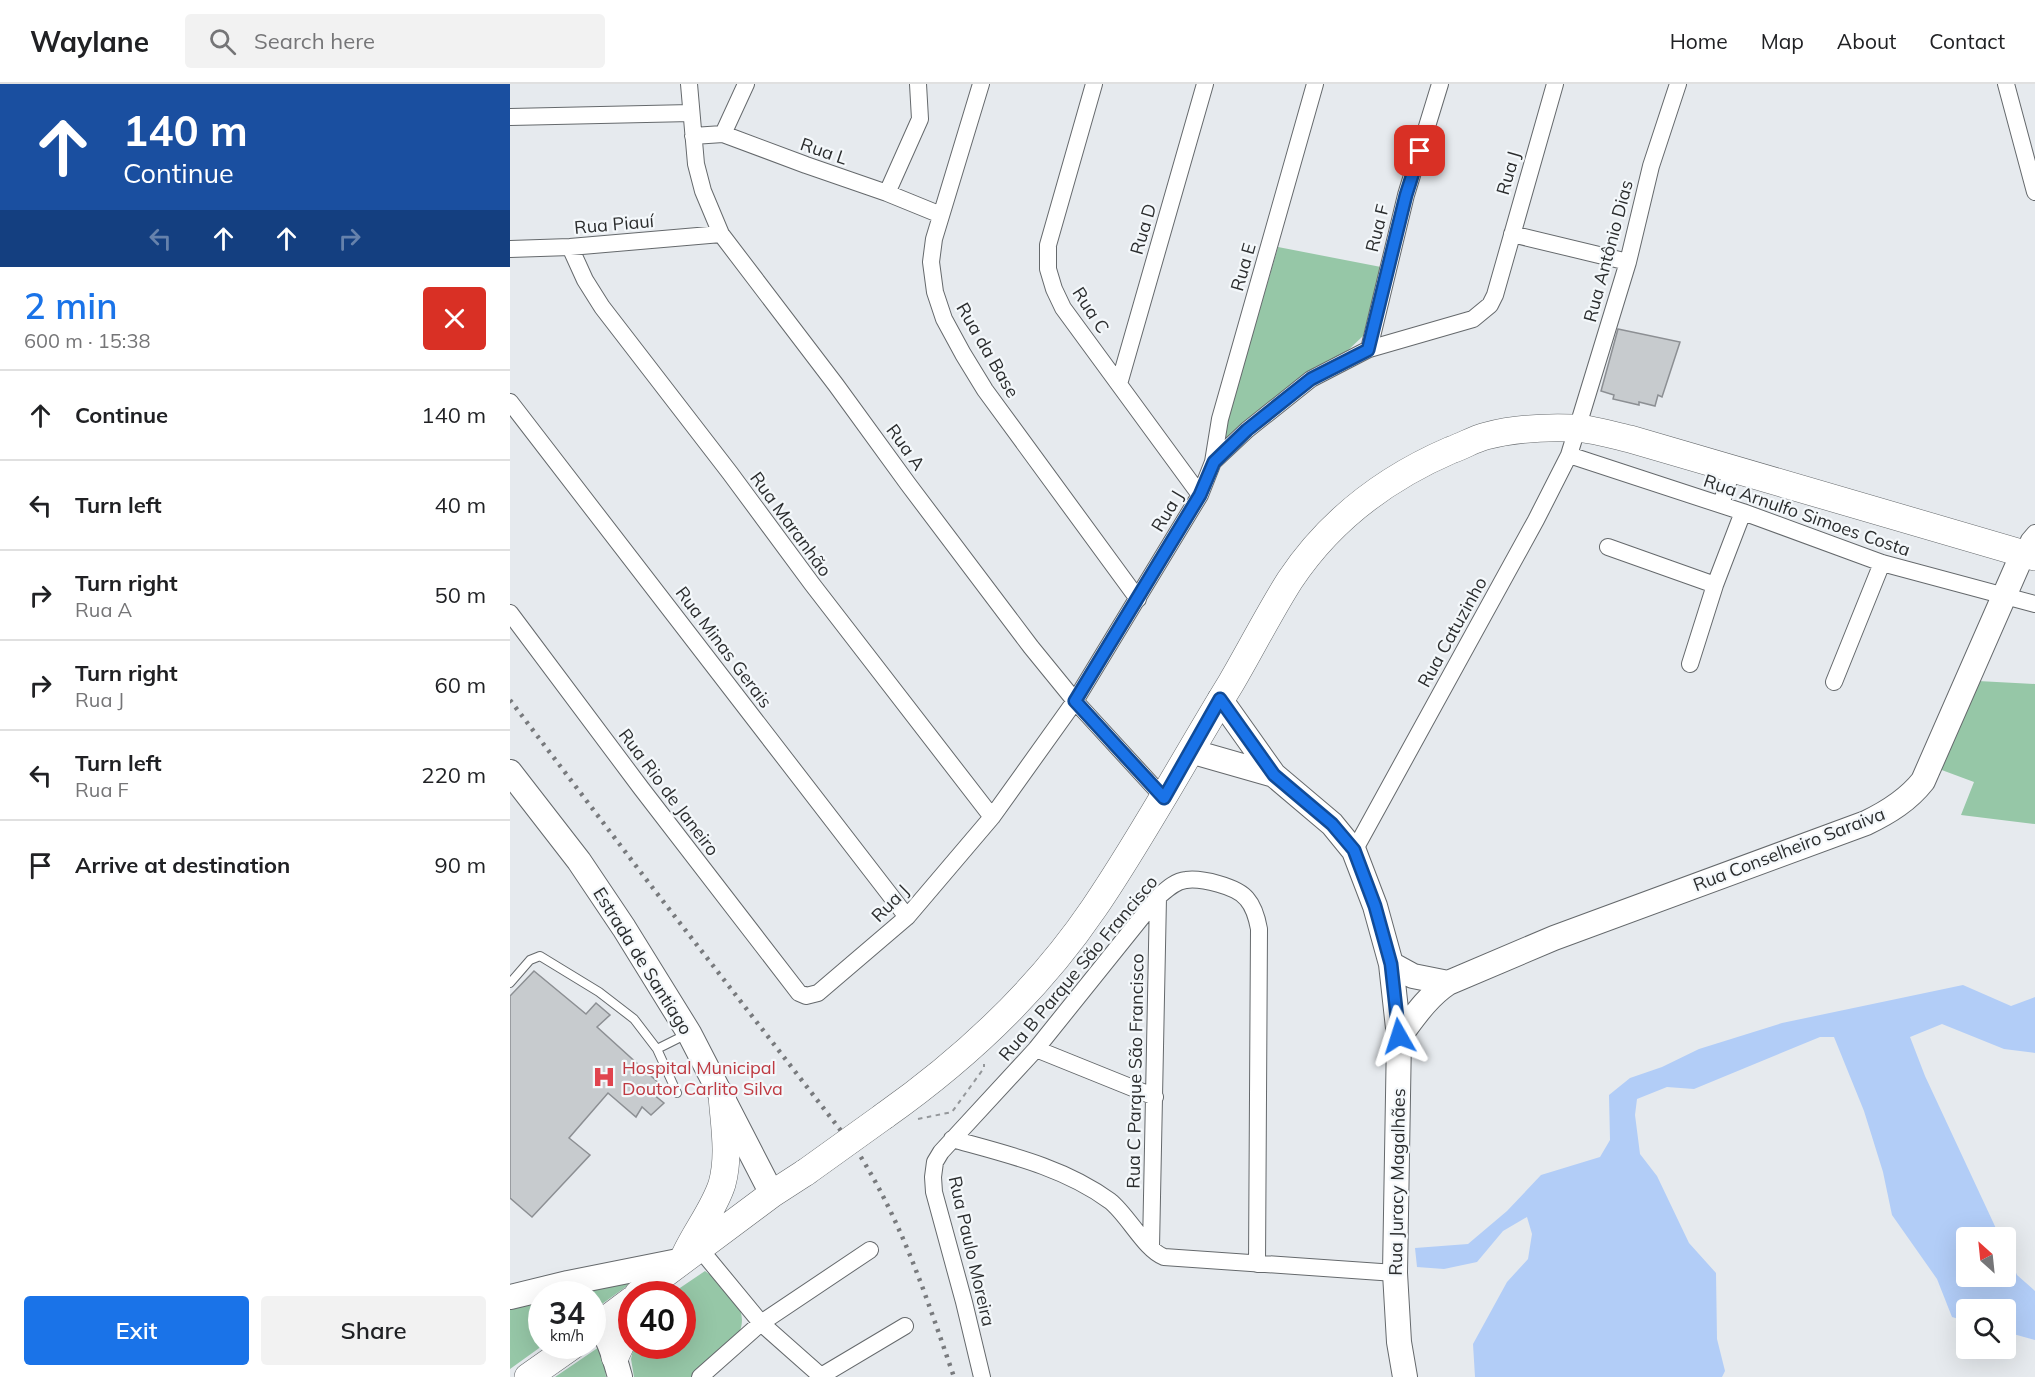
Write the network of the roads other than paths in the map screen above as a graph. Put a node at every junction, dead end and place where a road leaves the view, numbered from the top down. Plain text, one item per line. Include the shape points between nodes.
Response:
1 (689, 84) edge
2 (746, 84) edge
3 (918, 84) edge
4 (981, 84) edge
5 (1094, 84) edge
6 (1205, 84) edge
7 (1315, 84) edge
8 (1440, 84) edge
9 (1555, 84) edge
10 (1678, 84) edge
11 (2006, 84) edge
12 (690, 113) junction
13 (510, 117) edge
14 (723, 134) junction
15 (693, 136) junction
16 (2035, 192) edge
17 (887, 193) junction
18 (941, 215) junction
19 (721, 234) junction
20 (1512, 234) junction
21 (570, 247) junction
22 (510, 249) edge
23 (1628, 262) junction
24 (1368, 350) junction
25 (1119, 384) junction
26 (510, 402) edge
27 (1576, 428) junction
28 (1569, 455) junction
29 (1214, 462) junction
30 (1733, 468) junction
31 (1200, 495) junction
32 (1721, 504) junction
33 (1743, 512) junction
34 (1608, 547) dead end
35 (2031, 548) edge
36 (1882, 563) junction
37 (1715, 585) junction
38 (2003, 597) junction
39 (1138, 599) junction
40 (2035, 604) edge
41 (510, 613) edge
42 (1690, 663) dead end
43 (1834, 682) dead end
44 (1220, 699) junction
45 (1075, 701) junction
46 (1190, 751) junction
47 (510, 772) edge
48 (1274, 775) junction
49 (1164, 798) junction
50 (992, 817) junction
51 (1354, 850) junction
52 (1158, 897) junction
53 (907, 917) junction
54 (1391, 964) junction
55 (510, 983) edge
56 (1448, 983) junction
57 (800, 993) joint
58 (689, 1033) junction
59 (1399, 1036) junction
60 (657, 1049) junction
61 (1036, 1049) junction
62 (677, 1093) dead end
63 (722, 1095) junction
64 (1155, 1097) junction
65 (952, 1139) junction
66 (772, 1194) junction
67 (1151, 1247) junction
68 (870, 1250) dead end
69 (692, 1254) junction
70 (1257, 1264) junction
71 (1395, 1273) junction
72 (600, 1281) edge
73 (657, 1281) edge
74 (528, 1295) edge
75 (510, 1297) edge
76 (761, 1323) junction
77 (905, 1326) dead end
78 (606, 1344) edge
79 (554, 1359) edge
80 (618, 1367) edge
81 (528, 1377) edge
82 (700, 1377) edge
83 (821, 1377) edge
84 (982, 1377) edge
85 (1405, 1377) edge

1 - 12 street, Rua A
2 - 14 street
3 - 17 street via 920,119
4 - 18 street, Rua da Base
5 - 25 street, Rua C via 1048,245 1048,269 1063,308
6 - 25 street, Rua D
7 - 29 street, Rua E via 1220,419
8 - 24 street, Rua F via 1406,195
9 - 20 street, Rua J
10 - 23 street, Rua Antônio Dias via 1651,166
11 - 16 street
12 - 13 street
12 - 15 street, Rua A
14 - 15 street, Rua L
14 - 17 street, Rua L
15 - 19 street, Rua A via 703,192
17 - 18 street, Rua L
18 - 39 street, Rua da Base via 932,262 935,292 944,319 985,390
19 - 21 street, Rua Piauí
19 - 45 street, Rua A
20 - 23 street
20 - 24 street, Rua J via 1495,295 1482,313
21 - 22 street, Rua Piauí
21 - 50 street, Rua Maranhão via 602,308
23 - 27 street, Rua Antônio Dias
24 - 29 street, Rua J via 1311,379
25 - 31 street, Rua C
26 - 53 street, Rua Minas Gerais
27 - 28 street, Rua Catuzinho
27 - 30 main road
27 - 44 main road via 1529,429 1486,436 1420,463 1386,483 1349,512 1292,579
28 - 32 street, Rua Arnulfo Simoes Costa
28 - 51 street, Rua Catuzinho
29 - 31 street, Rua J
30 - 32 street
30 - 35 main road
31 - 39 street, Rua J
32 - 33 street, Rua Arnulfo Simoes Costa
33 - 36 street, Rua Arnulfo Simoes Costa
33 - 37 street
34 - 37 street
35 - 38 street, Rua Conselheiro Saraiva
36 - 38 street, Rua Arnulfo Simoes Costa
36 - 43 street
37 - 42 street
38 - 40 street, Rua Arnulfo Simoes Costa
38 - 56 street, Rua Conselheiro Saraiva via 1923,781 1913,794 1884,815 1554,938
39 - 45 street, Rua J
41 - 57 street, Rua Rio de Janeiro
44 - 46 main road
44 - 48 street
45 - 49 street, Rua A
45 - 50 street, Rua J
46 - 48 street
46 - 49 main road
47 - 58 street, Estrada de Santiago via 579,861
48 - 51 street, Rua Juracy Magalhães via 1332,824
49 - 66 main road, bridge via 1093,910 1012,1010 962,1056 884,1116
50 - 53 street, Rua J
51 - 54 street, Rua Juracy Magalhães
52 - 61 street, Rua B Parque São Francisco
52 - 64 street, Rua C Parque São Francisco
52 - 70 street, Rua B Parque São Francisco via 1179,882 1202,881 1245,896 1257,917
53 - 57 street, Rua J via 818,993
54 - 56 street via 1413,976
54 - 59 street, Rua Juracy Magalhães
55 - 60 lane via 530,960 544,956 617,1005 634,1019
56 - 59 street, Rua Conselheiro Saraiva via 1425,1003
58 - 60 lane
58 - 63 street, Estrada de Santiago
59 - 71 street, Rua Juracy Magalhães
60 - 62 lane
61 - 64 street
61 - 65 street, Rua B Parque São Francisco
63 - 66 street, Estrada de Santiago
63 - 69 main road via 726,1163 721,1185
64 - 67 street, Rua C Parque São Francisco
65 - 67 street via 1005,1153 1066,1176 1109,1201
65 - 84 street, Rua Paulo Moreira via 935,1162 934,1192
66 - 69 main road
67 - 70 street via 1164,1257
68 - 76 street
69 - 72 street
69 - 73 main road
69 - 76 street
70 - 71 street
71 - 85 street, Rua Juracy Magalhães
74 - 75 street
76 - 82 street
76 - 83 street
77 - 83 street
78 - 80 street
79 - 81 main road

